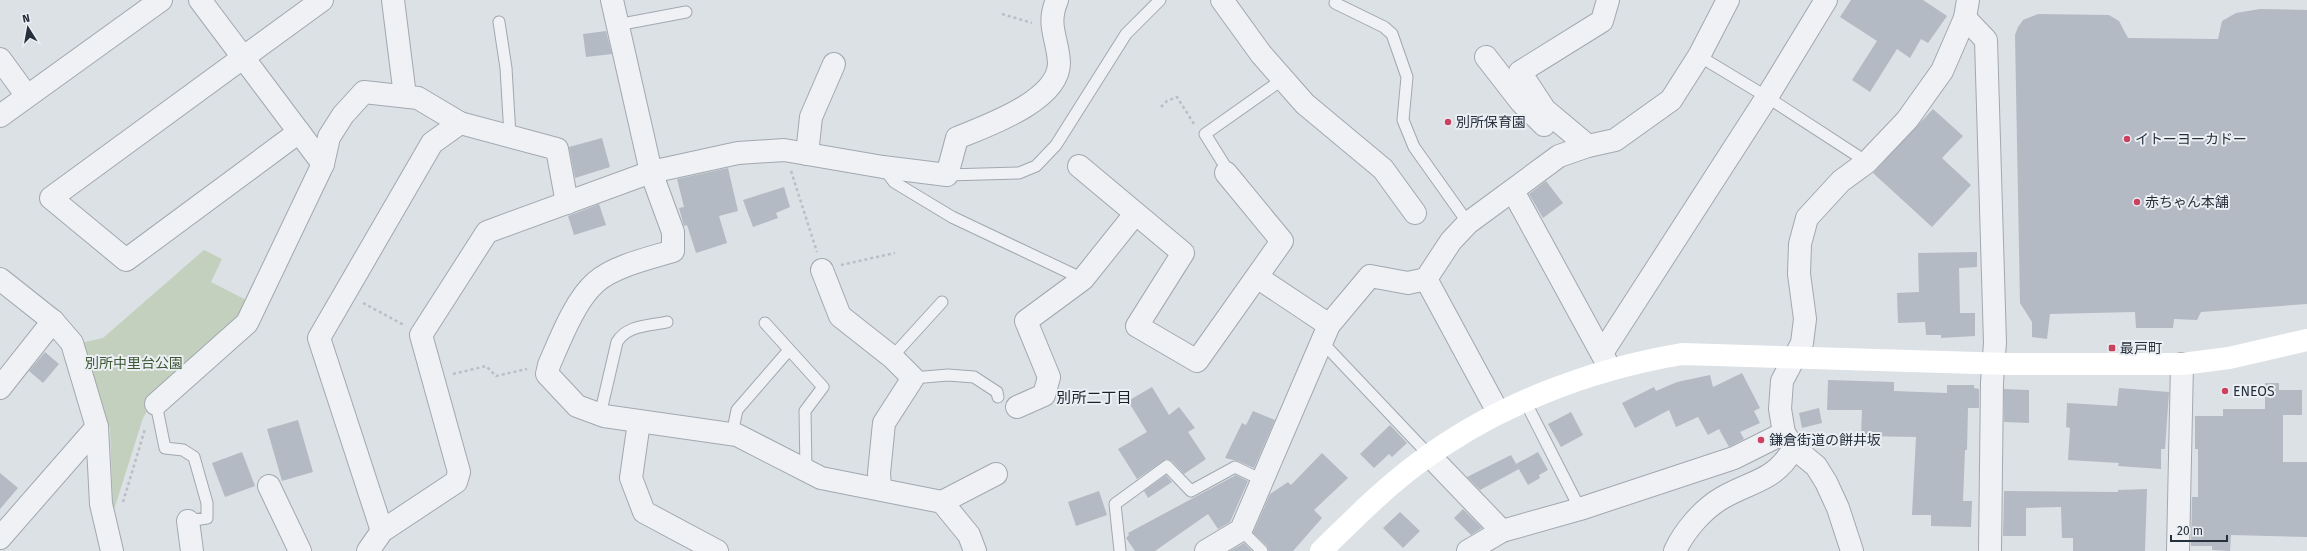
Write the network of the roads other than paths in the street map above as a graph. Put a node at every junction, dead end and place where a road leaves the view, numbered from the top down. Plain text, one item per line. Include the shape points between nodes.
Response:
1 (161, 0) edge
2 (200, 0) edge
3 (322, 0) edge
4 (393, 0) edge
5 (612, 0) edge
6 (1057, 0) edge
7 (1160, 0) edge
8 (1222, 0) edge
9 (1608, 0) edge
10 (1728, 0) edge
11 (1826, 0) edge
12 (1335, 3) dead end
13 (1966, 9) edge
14 (686, 12) dead end
15 (499, 22) dead end
16 (617, 25) junction
17 (1699, 56) junction
18 (1486, 57) dead end
19 (243, 58) junction
20 (0, 59) edge
21 (834, 64) dead end
22 (1282, 79) junction
23 (27, 96) junction
24 (405, 96) junction
25 (1767, 97) junction
26 (0, 116) edge
27 (460, 122) junction
28 (299, 132) junction
29 (510, 136) junction
30 (1581, 140) junction
31 (807, 154) junction
32 (1866, 162) junction
33 (323, 164) junction
34 (1079, 166) dead end
35 (883, 167) junction
36 (651, 172) junction
37 (1226, 173) joint
38 (947, 175) junction
39 (1513, 191) junction
40 (567, 203) junction
41 (1416, 213) dead end
42 (1134, 214) junction
43 (1468, 223) junction
44 (822, 270) road end
45 (1257, 277) junction
46 (1083, 278) junction
47 (0, 279) edge
48 (1426, 279) junction
49 (942, 302) dead end
50 (53, 321) junction
51 (667, 322) dead end
52 (765, 323) dead end
53 (1325, 333) junction
54 (2307, 340) edge
55 (790, 350) junction
56 (892, 357) junction
57 (1796, 358) junction
58 (1606, 361) junction
59 (1993, 363) junction
60 (2182, 364) junction
61 (913, 378) junction
62 (0, 388) edge
63 (998, 397) dead end
64 (1526, 401) junction
65 (1017, 407) dead end
66 (1498, 412) junction
67 (152, 413) joint
68 (600, 415) junction
69 (639, 422) junction
70 (97, 427) junction
71 (732, 434) junction
72 (1789, 440) junction
73 (1429, 455) junction
74 (806, 470) junction
75 (996, 474) dead end
76 (1262, 480) junction
77 (269, 486) dead end
78 (880, 488) junction
79 (942, 502) junction
80 (1580, 509) junction
81 (118, 518) road end
82 (188, 521) joint
83 (382, 530) junction
84 (1241, 530) junction
85 (1502, 531) junction
86 (0, 538) edge
87 (111, 545) edge
88 (192, 551) edge
89 (300, 551) edge
90 (368, 551) edge
91 (718, 551) edge
92 (975, 551) edge
93 (1120, 551) edge
94 (1206, 551) edge
95 (1262, 551) edge
96 (1321, 551) edge
97 (1468, 551) edge
98 (1676, 551) edge
99 (1852, 551) edge
100 (1990, 551) edge
101 (2178, 551) edge

1 - 23 street
2 - 19 street
3 - 19 street
4 - 24 street
5 - 16 street
6 - 38 street via 1051,12 1059,62 1050,86 1037,99 1016,113 957,138
7 - 38 lane via 1126,34 1056,145 1036,166 1019,173
8 - 22 street
9 - 30 street via 1602,21 1520,72 1545,110
10 - 17 street
11 - 25 street
12 - 43 lane via 1384,27 1392,34 1407,77 1403,120 1414,147
13 - 32 street via 1942,71 1906,120
13 - 59 street via 1986,40 1995,343
14 - 16 lane
15 - 29 lane via 506,68
16 - 36 street
17 - 25 lane
17 - 30 street via 1671,100 1615,140
18 - 30 street via 1521,102 1560,140
19 - 28 street
19 - 28 street via 51,198 126,260
20 - 23 street
21 - 31 street via 811,117
22 - 37 lane via 1205,134
22 - 41 street via 1305,104 1383,169
23 - 26 street
24 - 27 street via 418,98
24 - 33 street via 364,92 343,115 329,137
25 - 32 lane
25 - 58 street
27 - 29 street
27 - 83 street via 432,144 319,338
28 - 33 street
29 - 40 street via 557,149
30 - 39 street
31 - 35 street
31 - 36 street via 784,150 738,153
32 - 57 street via 1841,181 1807,218 1800,244 1799,274 1804,319 1802,343
33 - 67 street via 247,323
34 - 42 street
35 - 38 street
35 - 46 lane via 894,182 952,217
36 - 40 street
36 - 68 street via 673,232 673,251 628,264 596,282 574,312 547,374 577,406
37 - 45 street via 1282,242
39 - 43 street
39 - 58 street
40 - 83 street via 487,232 414,331 434,378 459,472 456,482
42 - 45 street via 1183,254 1137,326 1197,361
42 - 46 street
43 - 48 street via 1451,241
44 - 56 street via 840,316
45 - 53 street
46 - 65 street via 1026,321 1050,377 1044,395
47 - 50 street
48 - 53 street via 1408,283 1370,276
48 - 66 street
49 - 56 lane
50 - 62 street
50 - 70 street via 72,343
51 - 68 lane via 628,330 622,334 617,342
52 - 55 lane
53 - 73 lane
53 - 76 street
54 - 60 street via 2230,358
55 - 71 lane via 737,410
55 - 74 lane via 823,387 805,411
56 - 61 street
57 - 58 street via 1682,354 1645,360
57 - 59 street
57 - 72 street via 1782,381 1780,409
58 - 64 street via 1591,374
59 - 60 street
59 - 100 street
60 - 101 street
61 - 63 lane via 948,375 974,377 997,392
61 - 78 street via 884,423
64 - 66 street
64 - 80 lane
66 - 73 street
67 - 82 lane via 164,448 183,450 194,457 207,502 207,518
68 - 69 street
69 - 71 street
69 - 91 street via 631,478 644,512
70 - 86 street
70 - 87 street via 101,504
71 - 74 street
72 - 80 street
72 - 98 street via 1777,471 1721,498 1693,522
72 - 99 street via 1816,466 1826,482 1838,508
73 - 85 street
73 - 96 street via 1376,496
74 - 78 street via 822,478
75 - 79 street
76 - 84 street
76 - 93 lane via 1235,467 1191,491 1167,466 1115,504
77 - 89 street
78 - 79 street
79 - 92 street via 969,535
80 - 85 street
81 - 87 lane
82 - 88 street
83 - 90 street
84 - 94 street
84 - 95 lane
85 - 97 street

